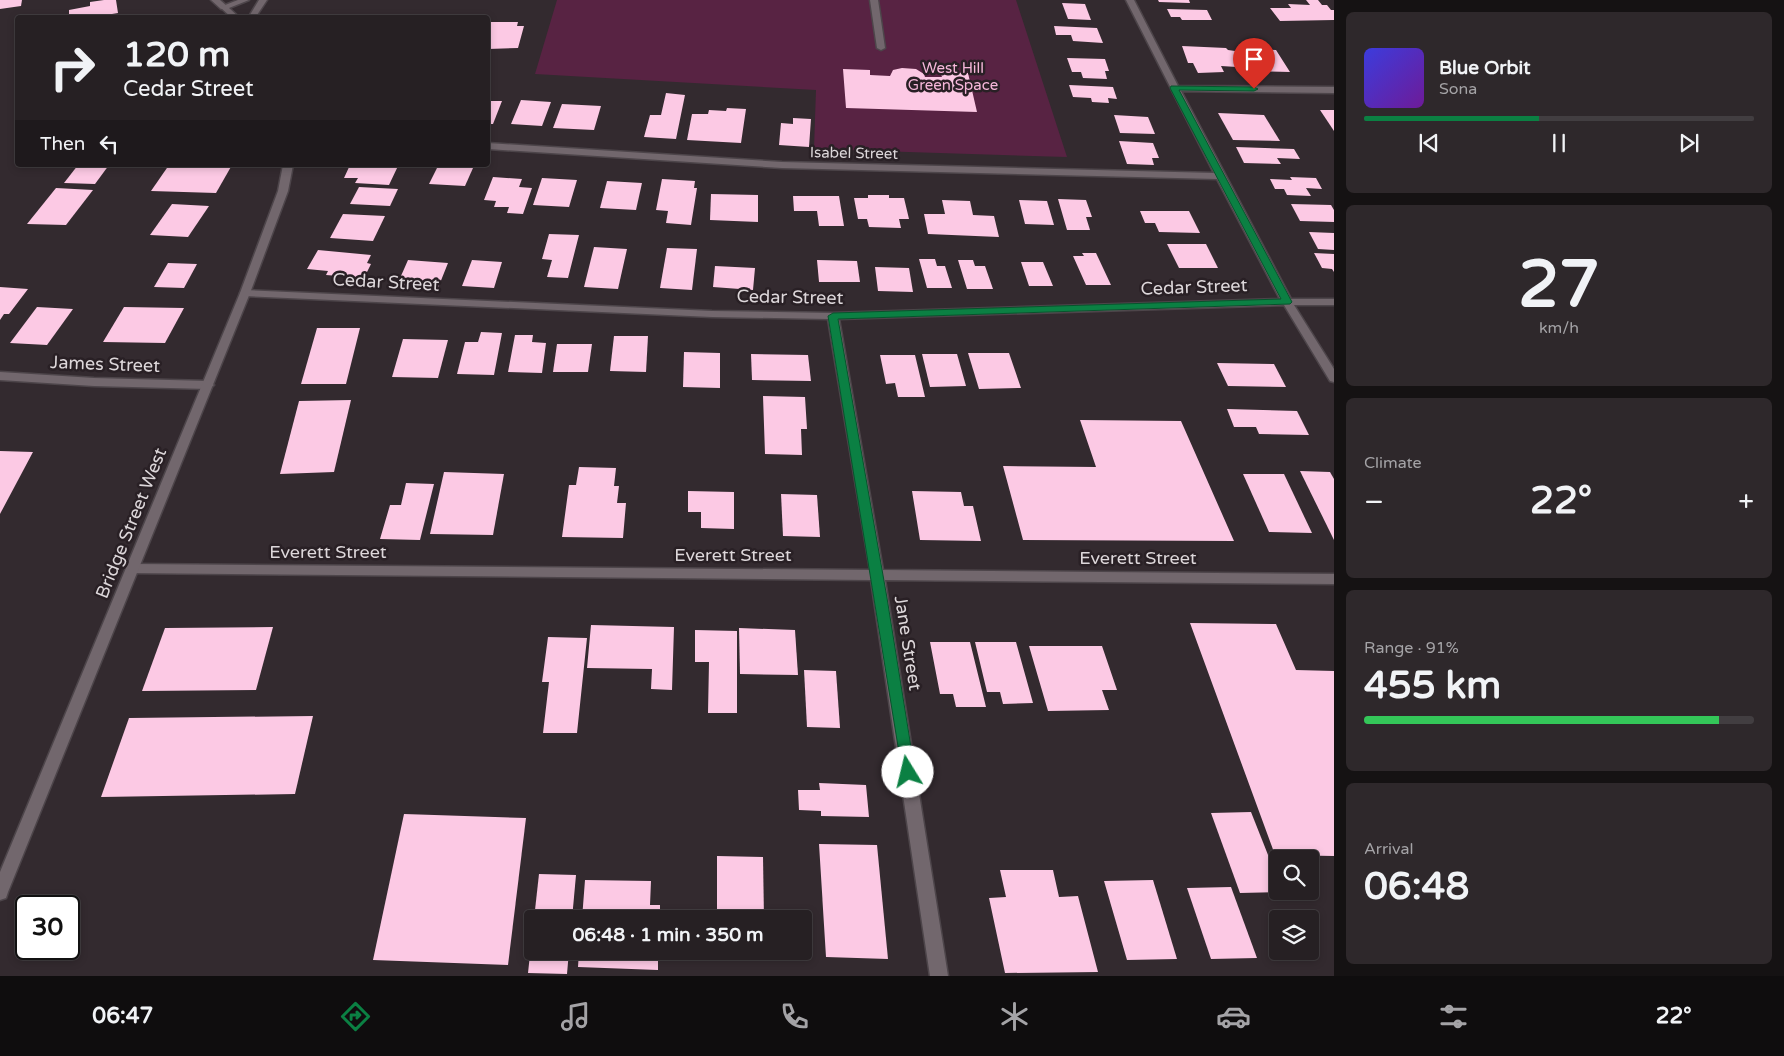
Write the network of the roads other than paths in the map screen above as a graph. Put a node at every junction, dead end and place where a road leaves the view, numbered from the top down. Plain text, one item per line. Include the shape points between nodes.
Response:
1 (215, 0) edge
2 (245, 0) edge
3 (263, 0) edge
4 (874, 0) edge
5 (1130, 0) edge
6 (224, 7) junction
7 (233, 15) edge
8 (253, 15) edge
9 (881, 48) dead end
10 (1174, 88) junction
11 (1334, 90) edge
12 (490, 146) edge
13 (288, 167) edge
14 (1220, 176) junction
15 (245, 293) junction
16 (1287, 302) junction
17 (1334, 302) edge
18 (833, 316) junction
19 (0, 376) edge
20 (1334, 378) edge
21 (208, 385) junction
22 (132, 569) junction
23 (877, 575) junction
24 (1334, 579) edge
25 (0, 892) edge
26 (939, 976) edge

1 - 6 street
2 - 6 street
3 - 8 street
4 - 9 street
5 - 10 street
6 - 7 street
10 - 11 street
10 - 14 street
12 - 14 street, Isabel Street via 782,165
13 - 15 street, Bridge Street West via 283,191
14 - 16 street
15 - 18 street, Cedar Street
15 - 21 street, Bridge Street West
16 - 17 street, Cedar Street
16 - 18 street, Cedar Street
16 - 20 street
18 - 23 street, Jane Street
19 - 21 street, James Street
21 - 22 street, Bridge Street West
22 - 23 street, Everett Street
22 - 25 street, Bridge Street West
23 - 24 street, Everett Street
23 - 26 street, Jane Street

